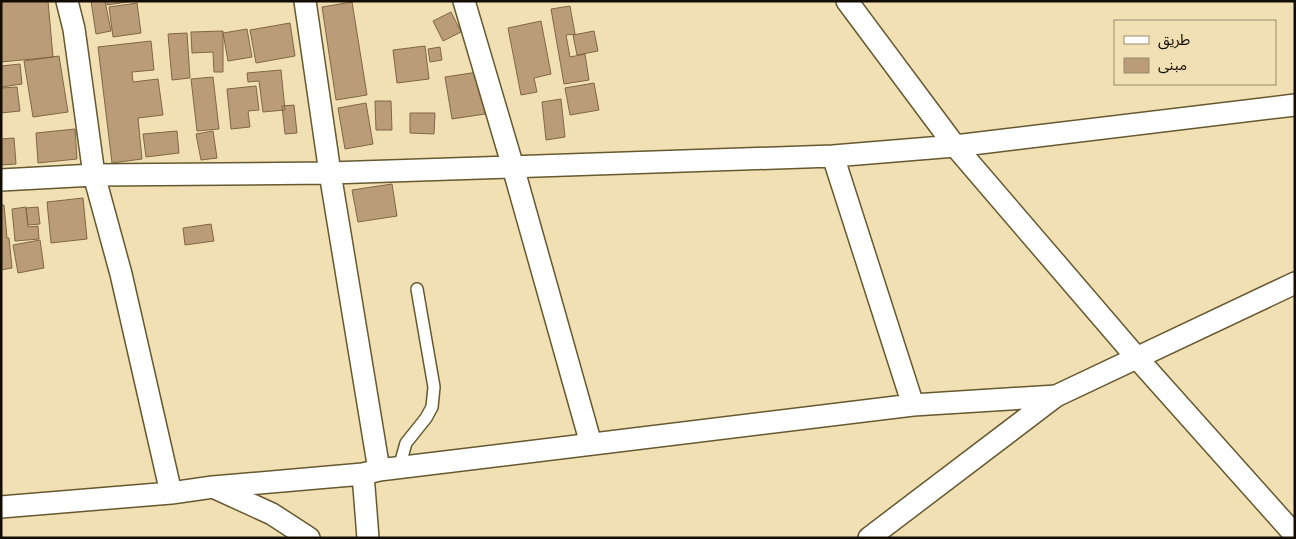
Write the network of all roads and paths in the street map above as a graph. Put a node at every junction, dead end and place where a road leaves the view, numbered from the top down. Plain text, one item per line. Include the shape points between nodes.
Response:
1 (67, 1) edge
2 (305, 1) edge
3 (464, 1) edge
4 (846, 1) edge
5 (1295, 105) edge
6 (955, 146) junction
7 (833, 156) junction
8 (513, 167) junction
9 (330, 173) junction
10 (94, 175) junction
11 (1, 180) edge
12 (1295, 283) edge
13 (417, 289) dead end
14 (1138, 358) junction
15 (1056, 396) junction
16 (913, 405) junction
17 (591, 444) junction
18 (380, 470) junction
19 (213, 487) junction
20 (171, 493) junction
21 (1, 507) edge
22 (1295, 535) edge
23 (309, 538) edge
24 (368, 538) edge
25 (869, 538) edge

1 - 10 street via 74,28
2 - 9 street
3 - 8 street
4 - 6 street
5 - 6 street
6 - 7 street
6 - 14 street
7 - 8 street
7 - 16 street
8 - 9 street
8 - 17 street
9 - 10 street
9 - 18 street
10 - 11 street
10 - 20 street via 122,274
12 - 14 street
13 - 18 lane via 434,387 432,407 406,443
14 - 15 street
14 - 22 street
15 - 16 street
15 - 25 street
16 - 17 street
17 - 18 street
18 - 19 street
18 - 24 street
19 - 20 street
19 - 23 street via 272,514
20 - 21 street

